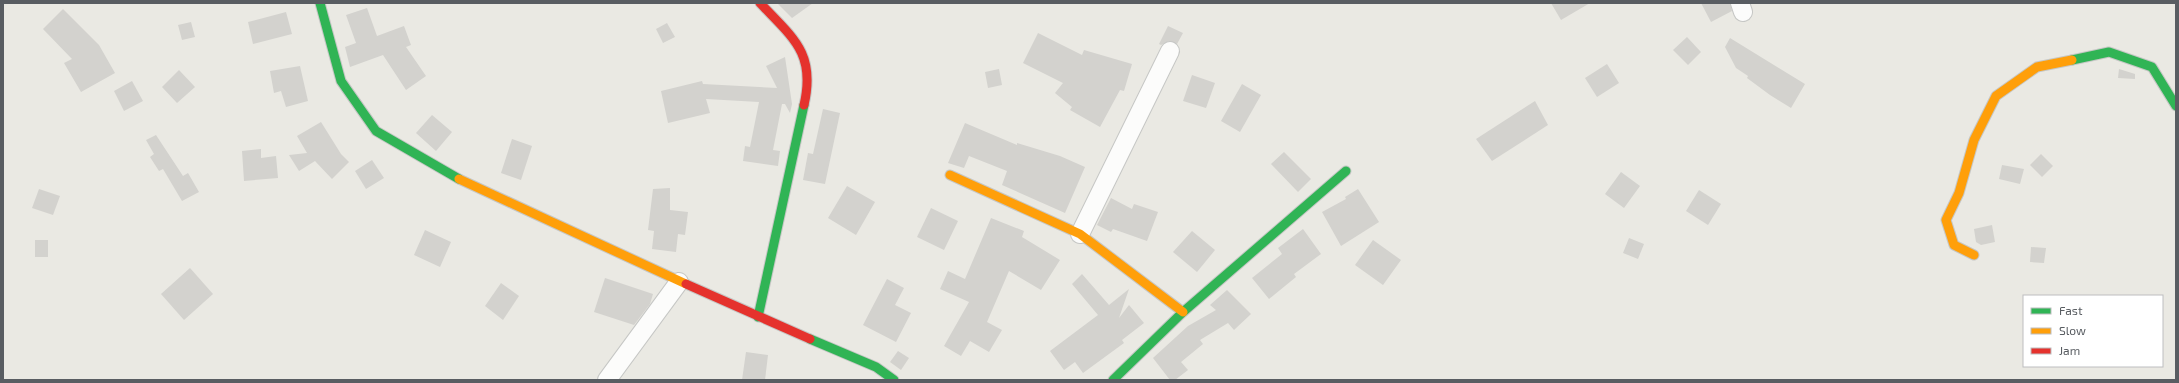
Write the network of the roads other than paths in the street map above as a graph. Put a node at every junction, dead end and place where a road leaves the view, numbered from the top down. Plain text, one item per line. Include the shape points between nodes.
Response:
1 (320, 3) edge
2 (760, 3) edge
3 (1170, 51) dead end
4 (2176, 106) edge
5 (1346, 171) dead end
6 (950, 175) dead end
7 (1080, 234) junction
8 (1974, 255) dead end
9 (679, 282) junction
10 (1183, 312) junction
11 (758, 317) junction
12 (607, 380) edge
13 (894, 380) edge
14 (1113, 380) edge

1 - 9 street via 341,81 376,131 472,187
2 - 11 street via 798,43 806,64 808,89
3 - 7 street
4 - 8 street via 2152,67 2109,52 2037,67 1996,96 1974,140 1959,193 1946,220 1954,245
5 - 10 street
6 - 7 street
7 - 10 street
9 - 11 street
9 - 12 street
10 - 14 street
11 - 13 street via 876,367

